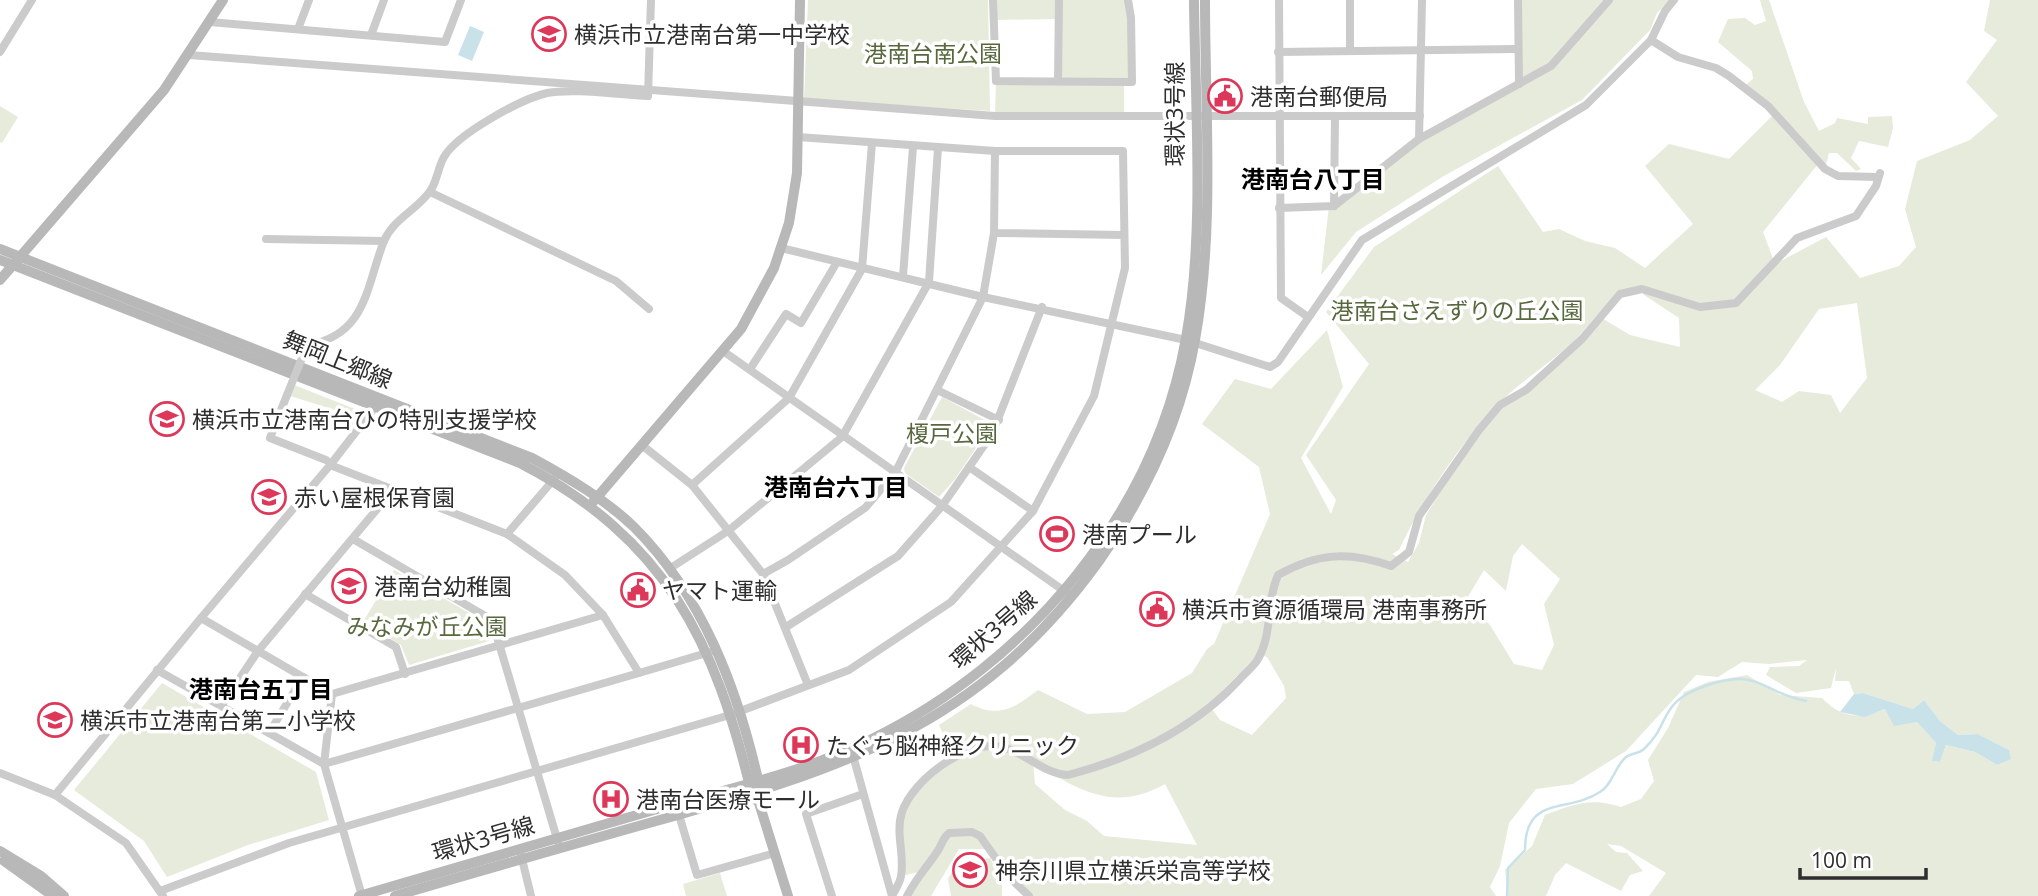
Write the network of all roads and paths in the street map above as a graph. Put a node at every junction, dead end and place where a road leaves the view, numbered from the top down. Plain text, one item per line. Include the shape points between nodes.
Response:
1 (32, 0) edge
2 (223, 0) edge
3 (309, 0) edge
4 (384, 0) edge
5 (461, 0) edge
6 (651, 0) edge
7 (800, 0) edge
8 (993, 0) edge
9 (1059, 0) edge
10 (1128, 0) edge
11 (1194, 0) edge
12 (1205, 0) edge
13 (1279, 0) edge
14 (1350, 0) edge
15 (1422, 0) edge
16 (1518, 0) edge
17 (1674, 0) edge
18 (1607, 1) edge
19 (210, 22) junction
20 (298, 29) junction
21 (371, 35) junction
22 (1651, 40) junction
23 (1422, 48) junction
24 (1517, 49) junction
25 (1350, 50) junction
26 (0, 52) edge
27 (1278, 52) junction
28 (189, 55) junction
29 (1058, 81) junction
30 (1519, 84) junction
31 (647, 90) junction
32 (799, 103) junction
33 (1200, 116) junction
34 (1279, 116) junction
35 (1335, 116) junction
36 (1420, 116) junction
37 (798, 137) junction
38 (1419, 139) junction
39 (872, 143) junction
40 (913, 147) junction
41 (938, 148) junction
42 (995, 152) junction
43 (430, 192) junction
44 (1334, 206) junction
45 (1279, 208) junction
46 (995, 233) junction
47 (1124, 235) junction
48 (266, 239) dead end
49 (384, 241) junction
50 (781, 248) junction
51 (0, 249) edge
52 (0, 260) edge
53 (17, 261) junction
54 (837, 262) junction
55 (862, 269) junction
56 (903, 276) junction
57 (0, 280) edge
58 (929, 282) junction
59 (982, 297) junction
60 (1041, 307) junction
61 (649, 309) dead end
62 (1308, 317) junction
63 (1110, 324) junction
64 (1190, 341) junction
65 (723, 351) junction
66 (750, 369) junction
67 (937, 390) junction
68 (789, 398) junction
69 (378, 404) junction
70 (999, 420) junction
71 (842, 437) junction
72 (642, 446) junction
73 (328, 462) junction
74 (969, 467) junction
75 (895, 473) junction
76 (556, 477) junction
77 (692, 485) junction
78 (393, 490) junction
79 (594, 501) junction
80 (942, 506) junction
81 (1032, 511) junction
82 (728, 531) junction
83 (507, 534) junction
84 (353, 539) junction
85 (1000, 547) junction
86 (669, 569) junction
87 (763, 574) junction
88 (304, 594) junction
89 (1069, 594) junction
90 (603, 615) junction
91 (201, 618) junction
92 (786, 627) junction
93 (500, 647) junction
94 (258, 651) junction
95 (712, 651) junction
96 (157, 670) junction
97 (639, 673) junction
98 (405, 674) junction
99 (303, 677) junction
100 (808, 684) junction
101 (332, 694) junction
102 (222, 705) junction
103 (519, 707) junction
104 (734, 713) junction
105 (269, 733) junction
106 (852, 754) junction
107 (324, 764) junction
108 (0, 773) edge
109 (536, 773) junction
110 (754, 781) junction
111 (863, 794) junction
112 (55, 795) junction
113 (757, 797) junction
114 (679, 815) junction
115 (343, 827) junction
116 (558, 843) junction
117 (0, 851) edge
118 (775, 853) junction
119 (521, 854) junction
120 (0, 859) edge
121 (162, 894) edge
122 (53, 896) edge
123 (64, 896) edge
124 (361, 896) edge
125 (395, 896) edge
126 (531, 896) edge
127 (788, 896) edge
128 (832, 896) edge
129 (892, 896) edge
130 (907, 896) edge
131 (1029, 896) edge

1 - 26 street
2 - 19 street
3 - 20 street
4 - 21 street
5 - 21 street via 445,42
6 - 31 street
7 - 32 street
8 - 29 street via 996,81
9 - 29 street
10 - 29 street via 1132,82
11 - 33 street, 環状3号線
12 - 33 street, 環状3号線
13 - 27 street
14 - 25 street
15 - 23 street
16 - 24 street
17 - 22 street
18 - 30 street via 1551,66
19 - 20 street
19 - 28 street
20 - 21 street
22 - 62 street via 1586,105 1362,240
22 - 129 street via 1678,57 1729,76 1768,106 1825,169 1838,176 1879,175 1856,216 1797,238 1737,303 1700,307 1642,289 1620,294 1582,339 1526,390 1500,405 1475,435 1419,516 1409,552 1391,566 1341,555 1278,575 1258,659 1188,725 1153,745 1068,775 1054,775 994,746 953,755 908,800 902,813 901,876
23 - 24 street
23 - 25 street
23 - 36 street
24 - 30 street
25 - 27 street
27 - 34 street
28 - 31 street
28 - 53 street
30 - 38 street
31 - 32 street
31 - 43 street via 648,96 556,93 534,98 454,142
32 - 33 street via 996,116
32 - 37 street
33 - 34 street
33 - 64 street, 環状3号線
34 - 35 street
34 - 45 street
35 - 36 street
35 - 44 street
36 - 38 street
37 - 39 street
37 - 50 street via 794,199
38 - 44 street
39 - 40 street
39 - 55 street
40 - 41 street
40 - 56 street
41 - 42 street
41 - 58 street
42 - 46 street
42 - 47 street via 1123,151
43 - 49 street
43 - 61 street via 616,281
44 - 45 street
45 - 62 street via 1281,298
46 - 47 street
46 - 59 street
47 - 63 street via 1125,268
48 - 49 street
49 - 73 street, bridge via 371,289 359,310 327,342 308,345 270,438
50 - 54 street
50 - 65 street via 754,308
51 - 53 street, 舞岡上郷線
52 - 53 street, 舞岡上郷線
53 - 57 street
53 - 69 street, 舞岡上郷線
54 - 55 street
54 - 66 street via 801,323 786,314
55 - 56 street
55 - 68 street
56 - 58 street
58 - 59 street
58 - 71 street
59 - 60 street
59 - 67 street
60 - 63 street
60 - 70 street
62 - 64 street via 1270,367
63 - 64 street
63 - 81 street via 1094,396
64 - 89 street, 環状3号線 via 1152,448 1127,500
65 - 66 street
65 - 72 street
66 - 68 street
67 - 70 street
67 - 75 street
68 - 71 street
68 - 77 street
69 - 73 street
69 - 76 street, 舞岡上郷線
70 - 74 street
71 - 75 street
71 - 82 street
72 - 77 street
72 - 79 street
73 - 78 street
73 - 91 street
74 - 80 street
74 - 81 street
75 - 80 street
75 - 87 street via 865,508
76 - 79 street, 舞岡上郷線
76 - 83 street
77 - 82 street
78 - 83 street
78 - 84 street
79 - 86 street, 舞岡上郷線 via 633,526
79 - 95 street, 舞岡上郷線 via 663,575
80 - 85 street
80 - 92 street via 898,556
81 - 85 street
82 - 86 street
82 - 87 street
83 - 90 street via 565,575
84 - 88 street
84 - 93 street via 492,620
85 - 89 street
85 - 100 street via 951,602 849,670
86 - 95 street, 舞岡上郷線 via 695,607
87 - 92 street
88 - 94 street
88 - 98 street via 396,647
89 - 106 street, 環状3号線 via 957,689
90 - 93 street
90 - 97 street
91 - 94 street
91 - 96 street
92 - 100 street
93 - 98 street
93 - 103 street
94 - 99 street
94 - 102 street
95 - 97 street
95 - 104 street, 舞岡上郷線
96 - 102 street
96 - 112 street
97 - 103 street
98 - 101 street
99 - 101 street
99 - 105 street
100 - 104 street
101 - 107 street
102 - 105 street
103 - 107 street
103 - 109 street
104 - 109 street
104 - 110 street, 舞岡上郷線
105 - 107 street
106 - 110 street, 環状3号線
106 - 111 street
106 - 113 street, 環状3号線
107 - 115 street
108 - 112 street
109 - 115 street
109 - 116 street
110 - 113 street, 舞岡上郷線
110 - 116 street, 環状3号線
111 - 128 street via 806,814
111 - 129 street
112 - 121 street via 126,843
113 - 114 street, 環状3号線
113 - 118 street, 舞岡上郷線
114 - 116 street, 環状3号線
114 - 118 street via 697,875
115 - 121 street via 239,860
115 - 124 street
116 - 119 street, 環状3号線
117 - 123 street
118 - 127 street, 舞岡上郷線
119 - 124 street, 環状3号線
119 - 125 street, 環状3号線
119 - 126 street
120 - 122 street
130 - 131 street via 942,839 949,833 972,832 986,841 1009,877

